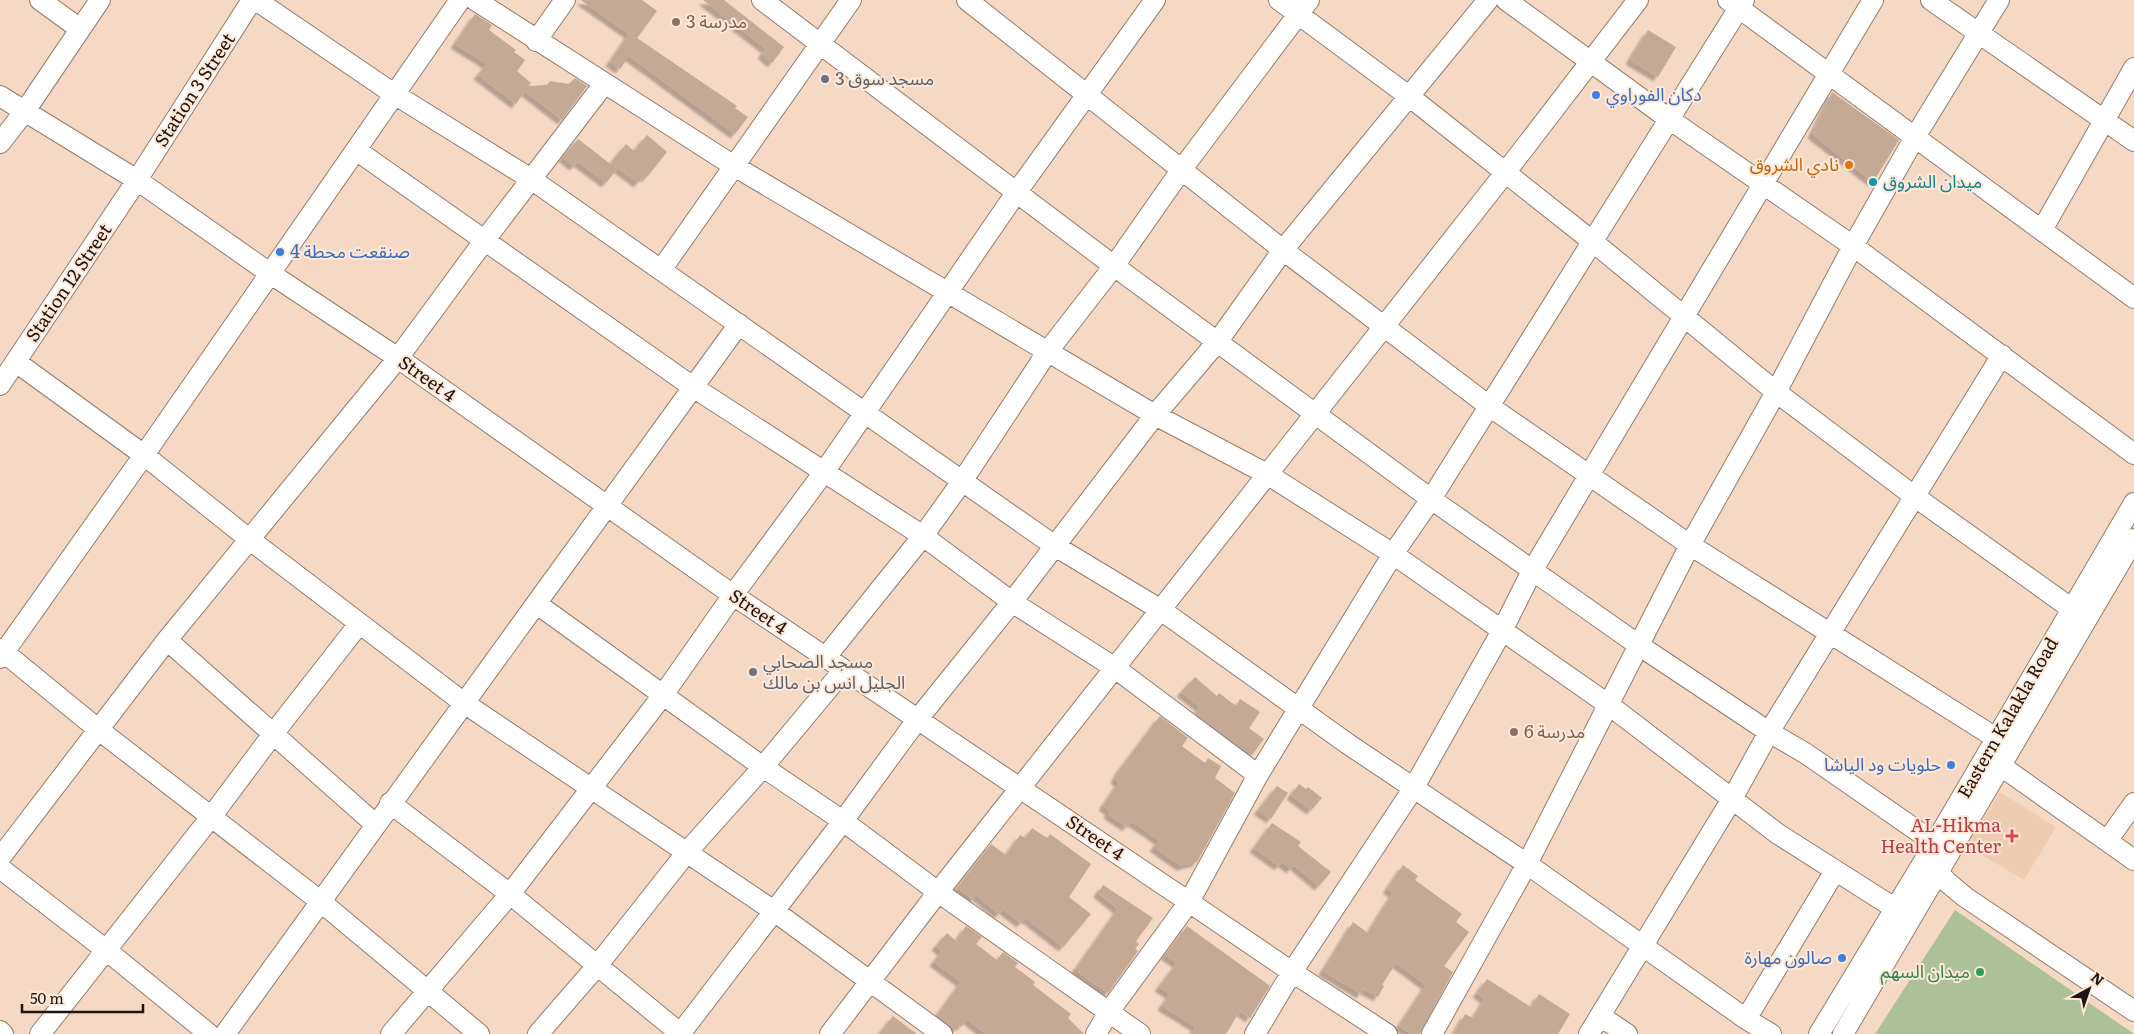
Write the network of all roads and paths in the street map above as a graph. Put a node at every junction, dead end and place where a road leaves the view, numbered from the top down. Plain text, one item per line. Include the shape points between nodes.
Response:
1 (40, 0) edge
2 (100, 0) edge
3 (252, 0) edge
4 (256, 0) edge
5 (460, 0) edge
6 (475, 0) edge
7 (565, 0) edge
8 (762, 0) edge
9 (851, 0) edge
10 (967, 0) edge
11 (1155, 0) edge
12 (1279, 0) edge
13 (1488, 0) edge
14 (1506, 0) edge
15 (1638, 0) edge
16 (1873, 0) edge
17 (1932, 0) edge
18 (1999, 0) edge
19 (1737, 3) edge
20 (1304, 8) edge
21 (80, 29) junction
22 (1979, 34) junction
23 (536, 41) junction
24 (822, 44) junction
25 (1590, 61) junction
26 (2134, 68) edge
27 (1830, 74) junction
28 (604, 84) junction
29 (394, 94) junction
30 (1086, 94) junction
31 (0, 96) edge
32 (1410, 96) junction
33 (25, 112) junction
34 (1669, 119) junction
35 (2103, 119) junction
36 (1915, 137) junction
37 (2134, 141) edge
38 (0, 143) edge
39 (356, 150) junction
40 (734, 166) junction
41 (1182, 169) junction
42 (1505, 174) junction
43 (531, 179) junction
44 (137, 180) junction
45 (1764, 185) junction
46 (1016, 193) junction
47 (2042, 230) junction
48 (484, 241) junction
49 (1592, 241) junction
50 (1853, 246) junction
51 (1283, 250) junction
52 (1114, 266) junction
53 (661, 270) junction
54 (271, 274) junction
55 (949, 292) junction
56 (2134, 298) edge
57 (1684, 316) junction
58 (739, 324) junction
59 (1384, 326) junction
60 (1218, 341) junction
61 (1048, 351) junction
62 (2002, 355) junction
63 (398, 358) junction
64 (16, 362) junction
65 (0, 385) edge
66 (693, 387) junction
67 (1776, 392) junction
68 (1489, 406) junction
69 (865, 412) junction
70 (1315, 413) junction
71 (1155, 415) junction
72 (2134, 454) edge
73 (144, 455) junction
74 (824, 472) junction
75 (1267, 474) junction
76 (1590, 476) junction
77 (963, 480) junction
78 (1914, 496) junction
79 (1431, 499) junction
80 (2134, 503) edge
81 (606, 506) junction
82 (923, 536) junction
83 (249, 539) junction
84 (2133, 543) edge
85 (1690, 544) junction
86 (1056, 546) junction
87 (1393, 554) junction
88 (1532, 571) junction
89 (733, 595) junction
90 (1012, 602) junction
91 (537, 604) junction
92 (2072, 609) junction
93 (1162, 610) junction
94 (359, 624) junction
95 (1502, 629) junction
96 (1830, 634) junction
97 (167, 640) junction
98 (1640, 646) junction
99 (1, 653) edge
100 (825, 658) junction
101 (1114, 668) junction
102 (843, 671) junction
103 (663, 695) junction
104 (464, 703) junction
105 (1609, 705) junction
106 (1298, 709) junction
107 (917, 720) junction
108 (99, 730) junction
109 (1769, 732) junction
110 (272, 734) junction
111 (1996, 738) junction
112 (2001, 766) junction
113 (763, 767) junction
114 (1258, 775) junction
115 (592, 788) junction
116 (1021, 788) junction
117 (1413, 789) junction
118 (1732, 799) junction
119 (390, 803) junction
120 (2134, 803) edge
121 (211, 817) junction
122 (843, 821) junction
123 (375, 824) junction
124 (2107, 841) junction
125 (1935, 843) junction
126 (687, 852) junction
127 (0, 858) edge
128 (2134, 860) edge
129 (1528, 864) junction
130 (0, 868) edge
131 (1835, 871) junction
132 (1939, 873) junction
133 (938, 892) junction
134 (510, 894) junction
135 (320, 901) junction
136 (1189, 902) junction
137 (1896, 909) junction
138 (774, 911) junction
139 (1644, 946) junction
140 (106, 950) junction
141 (597, 966) junction
142 (1292, 972) junction
143 (872, 981) junction
144 (429, 992) junction
145 (2134, 1011) edge
146 (1108, 1013) junction
147 (1600, 1016) junction
148 (1746, 1018) junction
149 (0, 1031) edge
150 (3, 1034) edge
151 (40, 1034) edge
152 (208, 1034) edge
153 (225, 1034) edge
154 (392, 1034) edge
155 (479, 1034) edge
156 (538, 1034) edge
157 (680, 1034) edge
158 (830, 1034) edge
159 (942, 1034) edge
160 (1096, 1034) edge
161 (1140, 1034) edge
162 (1255, 1034) edge
163 (1387, 1034) edge
164 (1432, 1034) edge
165 (1590, 1034) edge
166 (1627, 1034) edge
167 (1771, 1034) edge
168 (1819, 1034) edge
169 (1843, 1034) edge

1 - 21 street
2 - 21 street
3 - 44 street, Station 3 Street
4 - 29 street
5 - 29 street
6 - 23 street
7 - 23 street
8 - 24 street
9 - 24 street
10 - 30 street
11 - 30 street
12 - 20 street
13 - 32 street
14 - 25 street
15 - 25 street
16 - 27 street
17 - 22 street
18 - 22 street
19 - 27 street
19 - 34 street
20 - 32 street
20 - 41 street
21 - 33 street
22 - 35 street
22 - 36 street
23 - 28 street
24 - 40 street
24 - 46 street
25 - 34 street
25 - 42 street
26 - 35 street
27 - 36 street
27 - 45 street
28 - 40 street
28 - 43 street
29 - 39 street
29 - 43 street
30 - 41 street
30 - 46 street
31 - 33 street, Street 4
32 - 42 street
32 - 51 street
33 - 38 street
33 - 44 street, Street 4
34 - 45 street
34 - 49 street
35 - 37 street
35 - 47 street
36 - 47 street
36 - 50 street
39 - 48 street
39 - 54 street
40 - 53 street
40 - 55 street
41 - 51 street
41 - 52 street
42 - 49 street
42 - 59 street
43 - 48 street
43 - 53 street
44 - 54 street, Street 4
44 - 64 street, Station 12 Street
45 - 50 street
45 - 57 street
46 - 52 street
46 - 55 street
47 - 56 street
48 - 63 street
48 - 66 street
49 - 57 street
49 - 68 street
50 - 62 street
50 - 67 street
51 - 59 street
51 - 60 street
52 - 60 street
52 - 61 street
53 - 58 street
54 - 63 street, Street 4
54 - 73 street
55 - 61 street
55 - 69 street
57 - 67 street
57 - 76 street
58 - 66 street
58 - 69 street
59 - 68 street
59 - 70 street
60 - 70 street
60 - 71 street
61 - 71 street
61 - 77 street
62 - 72 street
62 - 78 street
63 - 81 street, Street 4
63 - 83 street
64 - 65 street, Station 12 Street
64 - 73 street
66 - 74 street
66 - 81 street
67 - 78 street
67 - 85 street
68 - 76 street
68 - 79 street
69 - 74 street
69 - 77 street
70 - 75 street
70 - 79 street
71 - 75 street
71 - 86 street
73 - 83 street
73 - 99 street
74 - 82 street
74 - 89 street
75 - 87 street
75 - 93 street
76 - 85 street
76 - 88 street
77 - 82 street
77 - 86 street
78 - 92 street
78 - 96 street
79 - 87 street
79 - 88 street
80 - 92 street, Eastern Kalakla Road
81 - 89 street, Street 4
81 - 91 street
82 - 90 street
82 - 100 street
83 - 94 street
83 - 97 street
84 - 112 street, Eastern Kalakla Road
85 - 96 street
85 - 98 street
86 - 90 street
86 - 93 street
87 - 95 street
87 - 106 street
88 - 95 street
88 - 98 street
89 - 100 street, Street 4
89 - 103 street
90 - 101 street
90 - 107 street
91 - 103 street
91 - 104 street
92 - 111 street, Eastern Kalakla Road
93 - 101 street
93 - 106 street
94 - 104 street
94 - 110 street
95 - 105 street
95 - 117 street
96 - 109 street
96 - 111 street
97 - 108 street
97 - 110 street
98 - 105 street
98 - 109 street
99 - 108 street
100 - 102 street, Street 4
101 - 114 street
101 - 116 street
102 - 107 street, Street 4
102 - 113 street
103 - 113 street
103 - 115 street
104 - 115 street
104 - 119 street
105 - 118 street
105 - 129 street
106 - 114 street
106 - 117 street
107 - 116 street, Street 4
107 - 122 street
108 - 121 street
108 - 127 street
109 - 118 street
109 - 125 street via 1805,752
110 - 121 street
110 - 123 street
111 - 125 street, Eastern Kalakla Road
112 - 124 street
112 - 132 street, Eastern Kalakla Road
113 - 122 street
113 - 126 street
114 - 136 street
115 - 126 street
115 - 134 street
116 - 133 street
116 - 136 street, Street 4
117 - 129 street
117 - 142 street
118 - 131 street
118 - 139 street
119 - 123 street
119 - 134 street
120 - 124 street
121 - 135 street
121 - 140 street
122 - 133 street
122 - 138 street
123 - 135 street
124 - 128 street
125 - 137 street, Eastern Kalakla Road
126 - 138 street
126 - 141 street
129 - 139 street
129 - 164 street
130 - 140 street
131 - 137 street
131 - 148 street
132 - 145 street via 1965,897
132 - 169 street, Eastern Kalakla Road
133 - 143 street
133 - 146 street
134 - 141 street
134 - 144 street
135 - 144 street
135 - 153 street
136 - 142 street, Street 4
136 - 146 street
137 - 168 street, Eastern Kalakla Road
138 - 143 street
138 - 157 street
139 - 147 street
139 - 148 street
140 - 151 street
140 - 152 street
141 - 156 street
141 - 157 street
142 - 162 street
142 - 163 street, Street 4
143 - 158 street
143 - 159 street
144 - 154 street
144 - 155 street
146 - 160 street
146 - 161 street
147 - 165 street
147 - 166 street
148 - 167 street
149 - 150 street

